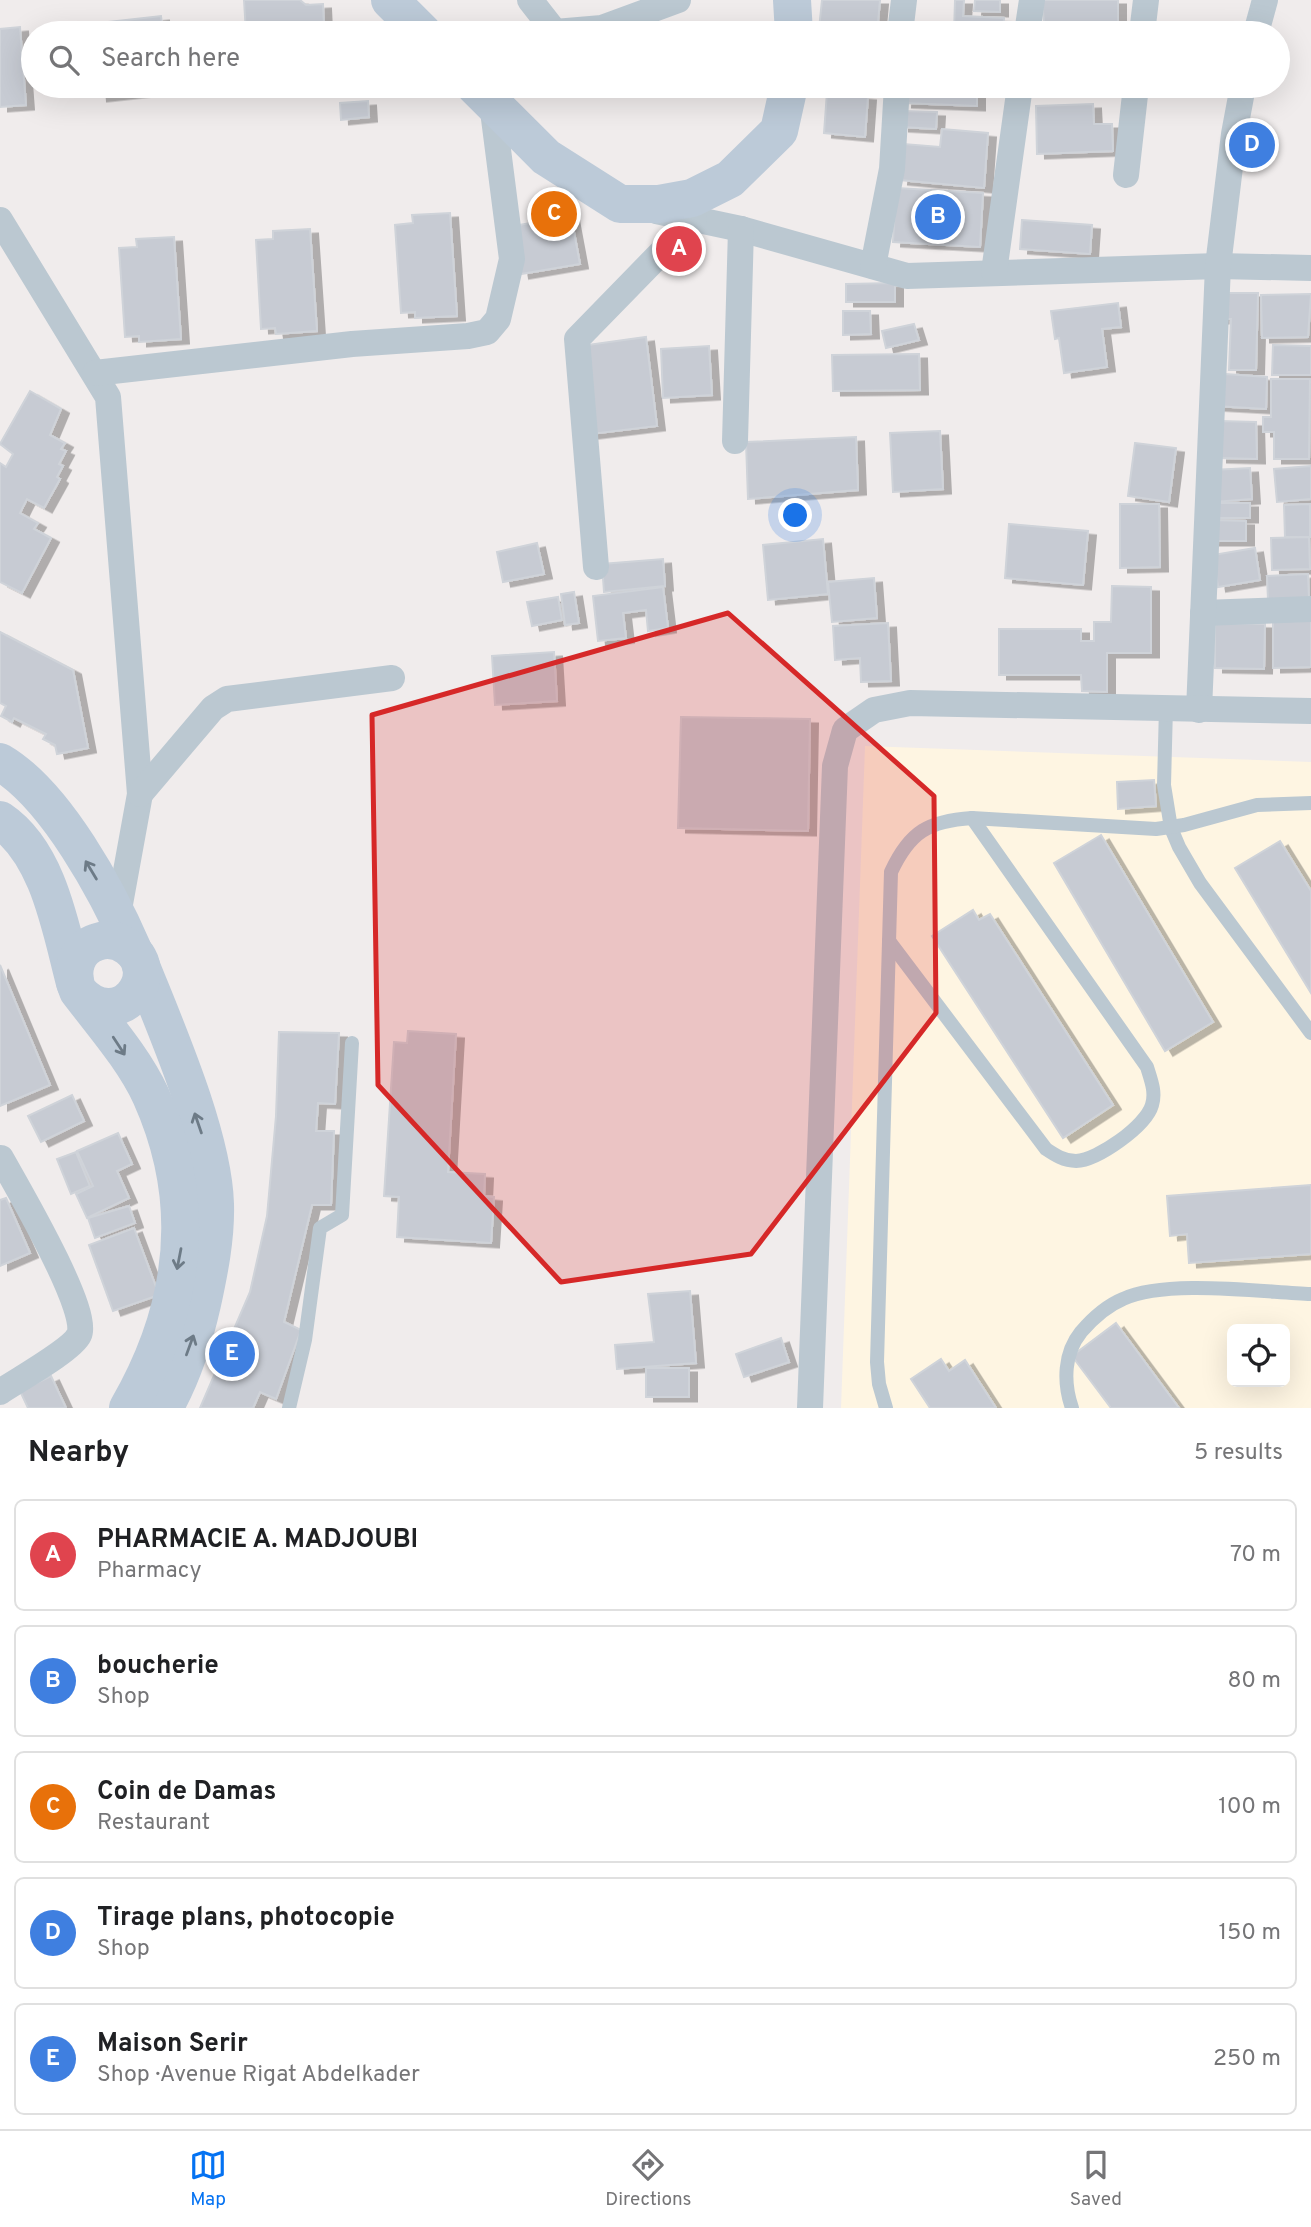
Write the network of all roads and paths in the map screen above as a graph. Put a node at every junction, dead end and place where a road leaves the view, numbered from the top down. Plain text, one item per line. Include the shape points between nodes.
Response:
1 (390, 0) edge
2 (530, 0) edge
3 (678, 0) edge
4 (792, 0) edge
5 (904, 0) edge
6 (1032, 0) edge
7 (1146, 0) edge
8 (1265, 0) edge
9 (411, 21) edge
10 (546, 21) edge
11 (621, 21) edge
12 (793, 21) edge
13 (901, 21) edge
14 (1029, 21) edge
15 (1143, 21) edge
16 (1259, 21) edge
17 (484, 98) edge
18 (487, 98) edge
19 (786, 98) edge
20 (896, 98) edge
21 (1018, 98) edge
22 (1135, 98) edge
23 (1241, 98) edge
24 (1126, 175) dead end
25 (620, 204) junction
26 (694, 219) junction
27 (0, 220) edge
28 (741, 229) junction
29 (873, 266) junction
30 (1219, 266) junction
31 (1311, 268) edge
32 (994, 272) junction
33 (95, 373) junction
34 (735, 441) dead end
35 (596, 567) dead end
36 (1311, 609) edge
37 (1203, 614) junction
38 (392, 678) dead end
39 (1166, 707) junction
40 (1199, 710) junction
41 (1311, 711) edge
42 (0, 762) edge
43 (141, 794) junction
44 (1311, 803) edge
45 (972, 818) junction
46 (0, 820) edge
47 (1171, 828) junction
48 (118, 915) junction
49 (889, 941) junction
50 (138, 959) junction
51 (76, 987) junction
52 (1311, 1033) edge
53 (352, 1043) dead end
54 (2, 1158) edge
55 (1311, 1294) edge
56 (0, 1392) edge
57 (128, 1408) edge
58 (164, 1408) edge
59 (289, 1408) edge
60 (810, 1408) edge
61 (886, 1408) edge
62 (1072, 1408) edge

1 - 9 street
2 - 10 street
3 - 11 street
4 - 12 street
5 - 13 street
6 - 14 street
7 - 15 street
8 - 16 street
17 - 33 street via 512,259 498,319 487,332
18 - 25 street via 546,158
19 - 25 street via 779,131 730,179 692,198
20 - 29 street via 892,169
21 - 32 street
22 - 24 street
23 - 30 street
25 - 26 street
26 - 28 street
26 - 35 street via 577,339
27 - 33 street
28 - 29 street
28 - 34 street
29 - 32 street via 907,276
30 - 31 street
30 - 32 street
30 - 37 street
33 - 43 street via 108,397
36 - 37 street
37 - 40 street
38 - 43 street via 227,699 213,708
39 - 40 street
39 - 47 lane via 1164,785
39 - 60 street via 910,703 874,710 845,730 835,766
40 - 41 street
48 -> 42 street via 51,810 28,781
43 - 48 street
44 - 47 lane via 1256,804
45 - 47 lane via 1141,830
45 - 49 lane via 944,820 919,831 901,849 891,872
45 - 49 lane via 1147,1067 1153,1085 1147,1118 1088,1160 1073,1161 1046,1149
46 - 51 street via 32,856 46,884
47 - 52 lane via 1200,883
48 - 50 street
49 - 61 lane via 877,1362
50 - 51 street via 115,940 91,944 76,960
50 - 51 street via 138,989 121,1005 98,1007
58 -> 50 street via 197,1327 210,1266 215,1203 205,1142
51 -> 57 street via 150,1094 178,1187 181,1245 168,1316 151,1367
53 - 59 lane via 342,1215 320,1228 305,1340
54 - 56 street via 41,1230 81,1322 79,1335 62,1350
55 - 62 lane via 1163,1289 1124,1298 1094,1316 1071,1344 1065,1378

